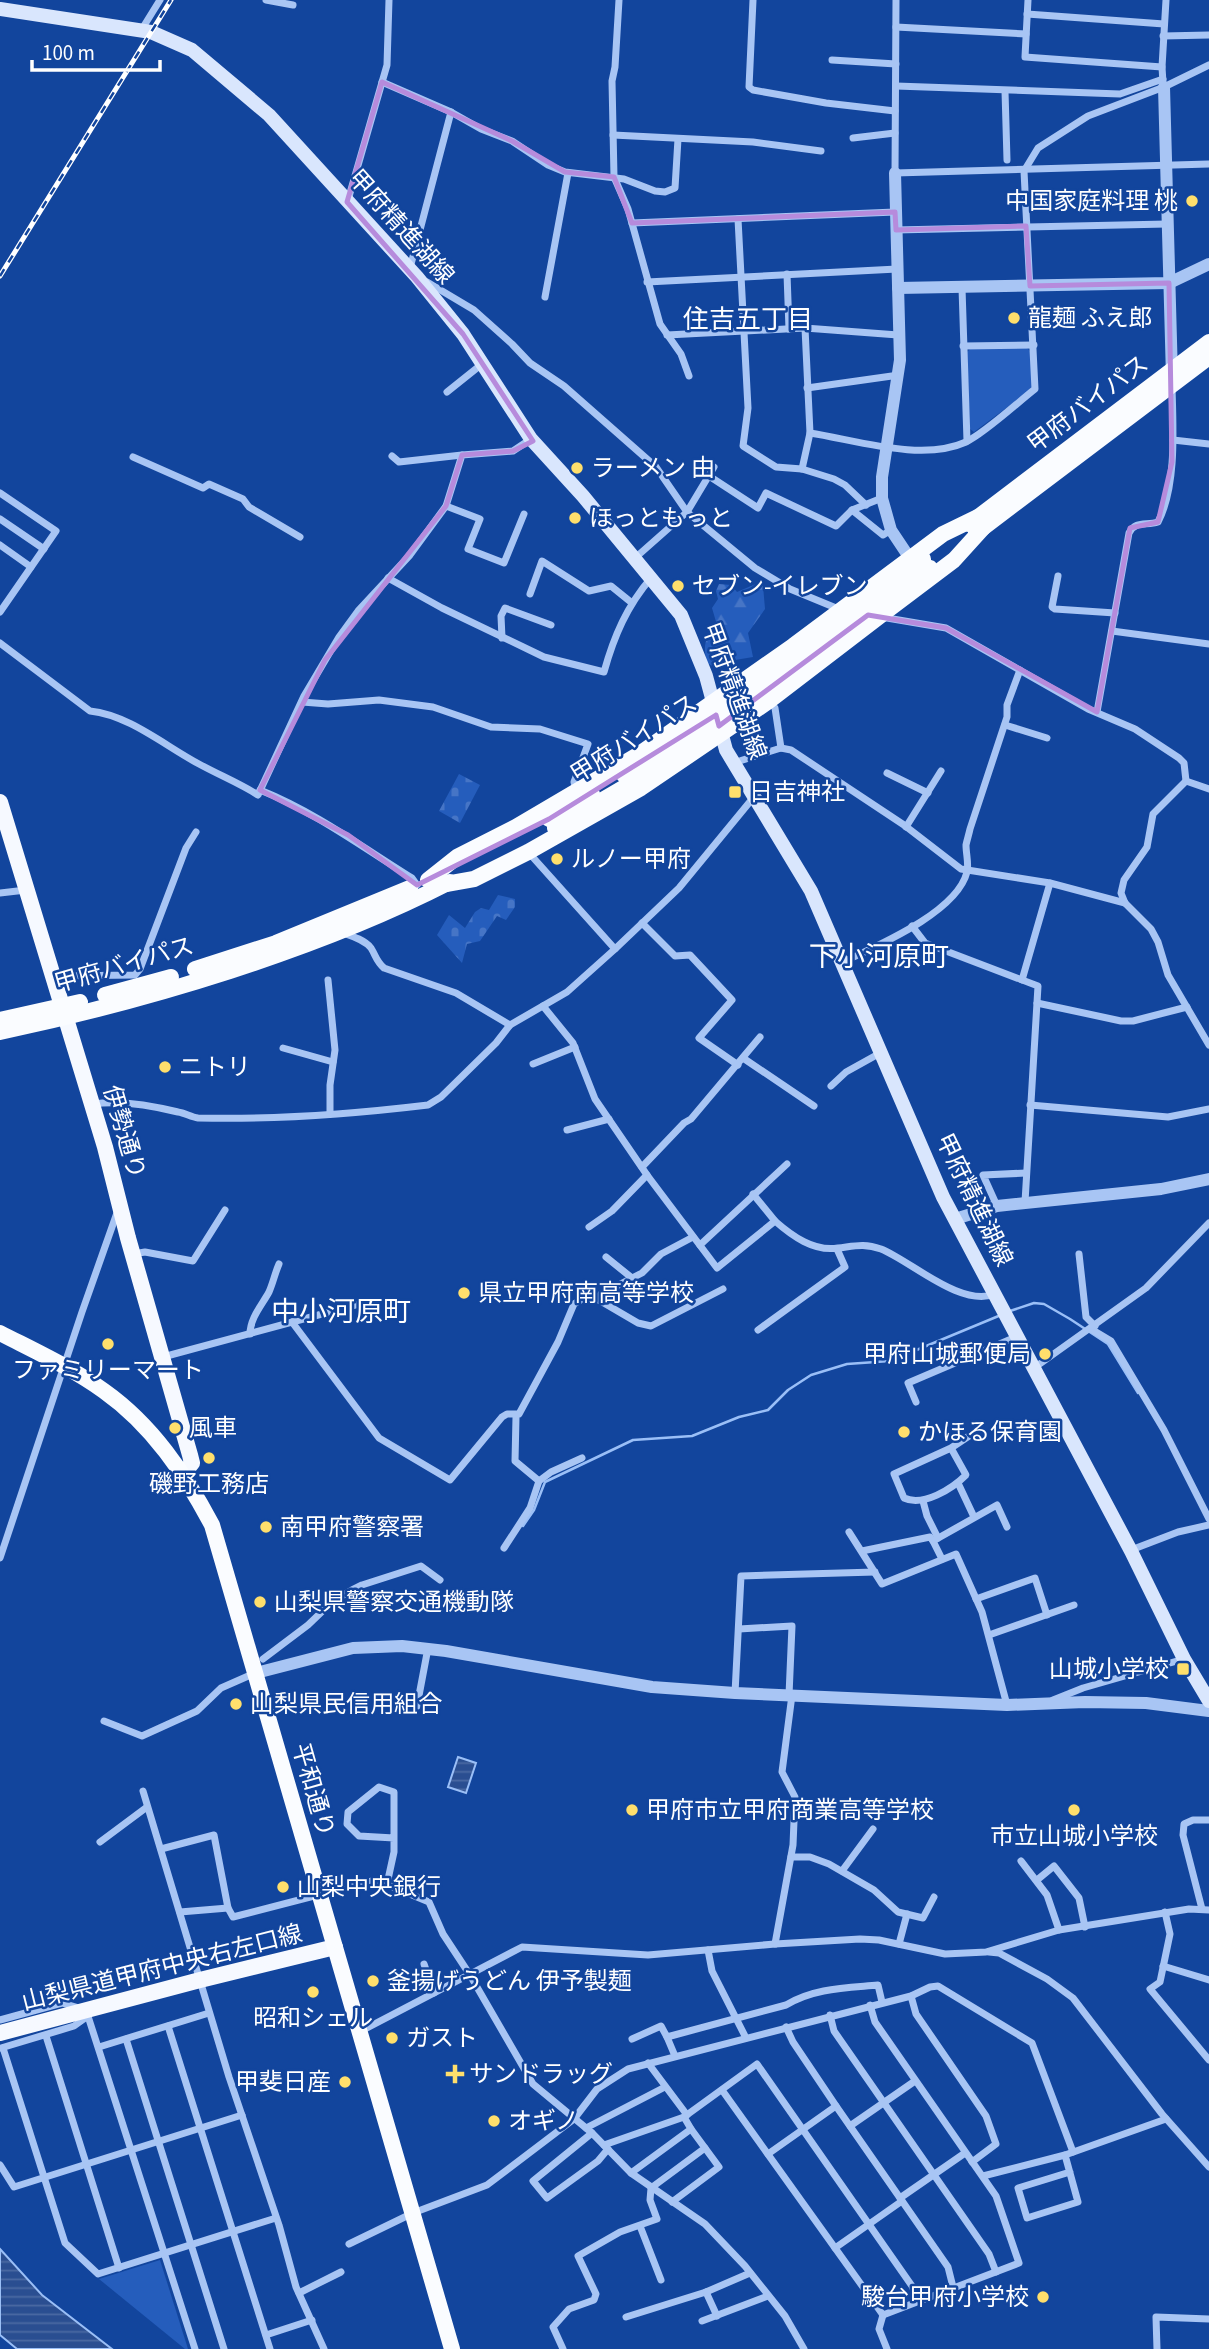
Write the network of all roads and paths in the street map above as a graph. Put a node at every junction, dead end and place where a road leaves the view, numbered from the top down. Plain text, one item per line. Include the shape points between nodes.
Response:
1 (160, 0) edge
2 (266, 0) edge
3 (389, 0) edge
4 (619, 0) edge
5 (753, 0) edge
6 (896, 0) edge
7 (1028, 0) edge
8 (1167, 0) edge
9 (293, 5) dead end
10 (22, 7) edge
11 (0, 9) edge
12 (1027, 14) junction
13 (1164, 24) junction
14 (896, 27) junction
15 (142, 30) junction
16 (1027, 34) junction
17 (1209, 35) edge
18 (1163, 36) junction
19 (832, 60) dead end
20 (896, 64) junction
21 (1209, 65) edge
22 (1162, 67) junction
23 (382, 82) junction
24 (1163, 83) junction
25 (896, 86) junction
26 (1005, 91) junction
27 (895, 111) junction
28 (451, 113) junction
29 (895, 133) junction
30 (613, 135) junction
31 (853, 138) dead end
32 (678, 139) junction
33 (821, 151) dead end
34 (1007, 160) dead end
35 (1209, 164) edge
36 (1167, 165) junction
37 (1024, 171) junction
38 (568, 173) junction
39 (895, 173) junction
40 (614, 177) junction
41 (347, 202) junction
42 (895, 212) junction
43 (738, 219) junction
44 (632, 223) junction
45 (1167, 223) junction
46 (1026, 226) junction
47 (896, 230) junction
48 (1209, 264) edge
49 (897, 269) junction
50 (413, 273) junction
51 (787, 274) junction
52 (741, 277) junction
53 (647, 282) junction
54 (1169, 283) junction
55 (1030, 286) junction
56 (898, 288) junction
57 (961, 288) junction
58 (545, 297) dead end
59 (804, 328) junction
60 (789, 329) junction
61 (744, 331) junction
62 (667, 335) junction
63 (898, 335) junction
64 (1209, 342) edge
65 (1034, 345) junction
66 (962, 346) junction
67 (1209, 357) edge
68 (482, 364) junction
69 (899, 375) junction
70 (689, 376) dead end
71 (1172, 377) junction
72 (807, 388) junction
73 (447, 392) dead end
74 (810, 433) junction
75 (531, 439) junction
76 (1173, 440) junction
77 (967, 441) junction
78 (1209, 444) edge
79 (887, 446) junction
80 (462, 455) junction
81 (392, 456) dead end
82 (132, 457) dead end
83 (714, 467) dead end
84 (802, 469) junction
85 (709, 476) junction
86 (0, 493) edge
87 (882, 498) junction
88 (866, 505) junction
89 (446, 506) junction
90 (852, 510) junction
91 (687, 512) junction
92 (524, 514) dead end
93 (0, 519) edge
94 (980, 522) junction
95 (891, 530) junction
96 (300, 537) dead end
97 (0, 545) edge
98 (44, 549) junction
99 (635, 558) junction
100 (921, 561) junction
101 (31, 566) junction
102 (1058, 576) dead end
103 (388, 578) junction
104 (652, 578) junction
105 (530, 594) dead end
106 (3, 602) edge
107 (632, 603) junction
108 (841, 610) junction
109 (0, 612) edge
110 (1115, 613) junction
111 (880, 616) junction
112 (551, 625) dead end
113 (1112, 631) junction
114 (502, 638) junction
115 (0, 643) edge
116 (1209, 644) edge
117 (1020, 670) junction
118 (769, 701) junction
119 (302, 702) junction
120 (713, 704) junction
121 (1097, 712) junction
122 (1004, 725) junction
123 (721, 734) junction
124 (1047, 738) dead end
125 (781, 748) junction
126 (733, 763) junction
127 (941, 771) dead end
128 (887, 773) dead end
129 (1186, 781) junction
130 (1209, 789) edge
131 (260, 790) junction
132 (577, 792) junction
133 (928, 793) junction
134 (753, 798) junction
135 (0, 802) edge
136 (552, 823) junction
137 (4, 826) edge
138 (906, 827) junction
139 (196, 832) dead end
140 (528, 852) junction
141 (968, 870) junction
142 (423, 883) junction
143 (1050, 883) junction
144 (446, 884) junction
145 (26, 890) junction
146 (0, 893) edge
147 (1125, 903) junction
148 (642, 923) junction
149 (912, 926) junction
150 (339, 931) junction
151 (615, 949) junction
152 (843, 961) junction
153 (52, 976) junction
154 (1022, 980) junction
155 (328, 981) dead end
156 (1037, 1003) junction
157 (543, 1006) junction
158 (1187, 1007) junction
159 (60, 1015) junction
160 (0, 1020) edge
161 (510, 1025) junction
162 (0, 1031) edge
163 (760, 1037) dead end
164 (1208, 1039) edge
165 (0, 1041) edge
166 (575, 1047) junction
167 (283, 1048) dead end
168 (882, 1052) junction
169 (333, 1062) junction
170 (741, 1062) junction
171 (533, 1064) dead end
172 (831, 1086) dead end
173 (92, 1104) junction
174 (1030, 1105) junction
175 (814, 1106) dead end
176 (1209, 1109) edge
177 (330, 1114) junction
178 (609, 1119) junction
179 (567, 1130) dead end
180 (787, 1164) dead end
181 (642, 1167) junction
182 (1026, 1173) junction
183 (647, 1175) junction
184 (1209, 1178) edge
185 (753, 1194) junction
186 (1025, 1202) junction
187 (121, 1203) junction
188 (997, 1206) junction
189 (225, 1210) dead end
190 (955, 1219) junction
191 (775, 1221) junction
192 (1209, 1223) edge
193 (589, 1227) dead end
194 (693, 1237) junction
195 (700, 1245) junction
196 (836, 1249) junction
197 (1079, 1254) dead end
198 (133, 1255) junction
199 (606, 1257) dead end
200 (278, 1264) dead end
201 (632, 1278) junction
202 (723, 1289) dead end
203 (995, 1294) junction
204 (597, 1299) junction
205 (359, 1304) dead end
206 (292, 1322) junction
207 (1093, 1328) junction
208 (758, 1330) dead end
209 (0, 1333) edge
210 (250, 1334) junction
211 (1017, 1336) junction
212 (162, 1357) junction
213 (65, 1366) junction
214 (1034, 1368) junction
215 (916, 1402) dead end
216 (516, 1417) dead end
217 (969, 1436) dead end
218 (951, 1448) junction
219 (582, 1458) dead end
220 (183, 1474) junction
221 (539, 1481) junction
222 (958, 1483) junction
223 (923, 1501) junction
224 (974, 1517) junction
225 (1209, 1519) edge
226 (1209, 1525) edge
227 (1007, 1527) dead end
228 (849, 1532) dead end
229 (936, 1540) junction
230 (504, 1548) dead end
231 (862, 1550) junction
232 (1131, 1550) junction
233 (0, 1558) edge
234 (942, 1559) junction
235 (875, 1572) junction
236 (440, 1580) dead end
237 (976, 1599) junction
238 (1074, 1605) dead end
239 (1047, 1615) junction
240 (738, 1629) junction
241 (989, 1635) junction
242 (428, 1648) junction
243 (1184, 1659) junction
244 (260, 1666) junction
245 (1083, 1688) junction
246 (735, 1693) junction
247 (791, 1695) junction
248 (1085, 1702) junction
249 (1209, 1702) edge
250 (1043, 1704) junction
251 (1007, 1705) junction
252 (417, 1706) dead end
253 (1209, 1711) edge
254 (104, 1721) dead end
255 (143, 1791) dead end
256 (148, 1807) junction
257 (1209, 1820) edge
258 (873, 1829) dead end
259 (394, 1838) junction
260 (100, 1842) dead end
261 (161, 1849) junction
262 (791, 1857) junction
263 (1021, 1861) dead end
264 (842, 1871) junction
265 (1037, 1880) junction
266 (387, 1884) junction
267 (320, 1895) junction
268 (934, 1897) dead end
269 (228, 1908) junction
270 (1205, 1910) edge
271 (180, 1912) junction
272 (1165, 1912) junction
273 (907, 1914) junction
274 (1086, 1927) junction
275 (1059, 1930) junction
276 (775, 1944) junction
277 (899, 1944) junction
278 (335, 1947) junction
279 (708, 1950) junction
280 (986, 1952) junction
281 (424, 1964) dead end
282 (1163, 1966) junction
283 (470, 1975) junction
284 (201, 1980) junction
285 (1209, 1980) edge
286 (435, 1993) junction
287 (911, 1996) junction
288 (882, 2002) junction
289 (870, 2005) junction
290 (87, 2013) junction
291 (209, 2013) junction
292 (830, 2015) junction
293 (735, 2018) junction
294 (0, 2020) edge
295 (168, 2026) junction
296 (786, 2027) junction
297 (361, 2031) junction
298 (46, 2036) junction
299 (667, 2037) junction
300 (746, 2038) junction
301 (126, 2039) junction
302 (632, 2039) dead end
303 (1, 2043) edge
304 (1209, 2043) edge
305 (99, 2048) junction
306 (1200, 2050) junction
307 (675, 2056) junction
308 (1209, 2060) edge
309 (648, 2063) junction
310 (915, 2081) junction
311 (665, 2087) junction
312 (722, 2090) junction
313 (883, 2102) junction
314 (836, 2106) junction
315 (242, 2115) junction
316 (686, 2116) junction
317 (574, 2119) junction
318 (1166, 2119) junction
319 (850, 2126) junction
320 (200, 2128) junction
321 (691, 2129) junction
322 (803, 2129) junction
323 (589, 2131) junction
324 (158, 2141) junction
325 (606, 2147) junction
326 (705, 2148) junction
327 (131, 2150) junction
328 (965, 2153) junction
329 (768, 2154) junction
330 (1069, 2154) junction
331 (972, 2162) junction
332 (86, 2164) junction
333 (0, 2165) edge
334 (1209, 2167) edge
335 (1070, 2172) junction
336 (631, 2173) junction
337 (934, 2175) junction
338 (983, 2176) junction
339 (44, 2178) junction
340 (651, 2188) junction
341 (901, 2199) junction
342 (672, 2202) junction
343 (413, 2213) junction
344 (276, 2218) junction
345 (869, 2224) junction
346 (640, 2225) junction
347 (233, 2232) junction
348 (349, 2244) dead end
349 (191, 2245) junction
350 (835, 2248) junction
351 (164, 2253) junction
352 (119, 2268) junction
353 (341, 2272) dead end
354 (996, 2272) junction
355 (750, 2273) junction
356 (661, 2280) dead end
357 (954, 2287) junction
358 (299, 2292) junction
359 (706, 2292) junction
360 (768, 2296) junction
361 (918, 2301) junction
362 (883, 2315) junction
363 (717, 2316) junction
364 (626, 2317) dead end
365 (1209, 2319) edge
366 (312, 2320) junction
367 (702, 2321) dead end
368 (266, 2335) junction
369 (195, 2349) edge
370 (225, 2349) edge
371 (270, 2349) edge
372 (324, 2349) edge
373 (452, 2349) edge
374 (563, 2349) edge
375 (804, 2349) edge
376 (887, 2349) edge
377 (1157, 2349) edge

1 - 15 street
2 - 9 street
3 - 23 street via 387,65
4 - 30 street
5 - 27 street via 749,87
6 - 14 street
7 - 12 street
8 - 13 street
10 - 11 main road, 甲府精進湖線
10 - 15 main road, 甲府精進湖線
12 - 13 street
12 - 16 street
13 - 18 street
14 - 16 street
14 - 20 street
15 - 41 main road, 甲府精進湖線 via 192,50 289,135
16 - 22 street via 1025,57
17 - 18 street
18 - 22 street
19 - 20 street
20 - 25 street
21 - 24 street
22 - 24 street
23 - 28 street
23 - 41 street
24 - 26 street via 1120,94
24 - 36 street
24 - 37 street via 1049,139
25 - 26 street
25 - 27 street
26 - 34 street
27 - 29 street
28 - 38 street
28 - 50 street
29 - 31 street
29 - 39 street
30 - 32 street
30 - 40 street
32 - 33 street
32 - 40 street via 675,188 655,191
35 - 36 street
36 - 37 street
36 - 45 street
37 - 39 street
37 - 46 street
38 - 40 street
38 - 58 street
39 - 42 street
40 - 44 street
41 - 50 main road, 甲府精進湖線
42 - 43 street
42 - 47 street
43 - 44 street
43 - 52 street
44 - 53 street
45 - 46 street
45 - 54 street
46 - 47 street
46 - 55 street
47 - 49 street
48 - 54 street
49 - 51 street
49 - 56 street
50 - 68 main road, 甲府精進湖線
50 - 91 street via 474,310 530,363 564,386 656,467
51 - 52 street
51 - 60 street
52 - 53 street
52 - 61 street
53 - 62 street
54 - 55 street
54 - 71 street
55 - 57 street
55 - 65 street
56 - 57 street
56 - 63 street
57 - 66 street
59 - 60 street
59 - 63 street
59 - 72 street
60 - 61 street
61 - 62 street
61 - 84 street via 748,408 743,446 776,467
62 - 70 street
63 - 69 street
64 - 71 highway, 甲府バイパス
65 - 66 street
65 - 77 street via 1035,390
66 - 77 street
67 - 71 highway, 甲府バイパス
68 - 73 street
68 - 75 main road, 甲府精進湖線
69 - 72 street
69 - 79 street
71 - 76 street
71 - 94 highway, 甲府バイパス
72 - 74 street
74 - 79 street
74 - 84 street
75 - 80 street via 513,451
75 - 99 main road, 甲府精進湖線
76 - 78 street
76 - 110 street via 1162,514 1158,522 1138,524 1129,533
77 - 79 street via 914,450
79 - 87 street
80 - 81 street via 398,462
80 - 89 street
82 - 96 street via 202,488 209,484 243,499
83 - 85 street
84 - 88 street via 845,485
85 - 90 street via 758,508 766,493 836,526
85 - 91 street
86 - 98 street via 56,531
87 - 88 street
87 - 95 street
88 - 90 street
89 - 92 street via 480,519 468,549 504,563
89 - 103 street
90 - 95 street via 883,535
91 - 99 street
91 - 108 street via 755,568 790,589
93 - 98 street
94 - 100 highway, 甲府バイパス
94 - 100 highway via 943,534
94 - 111 highway via 954,560
95 - 100 street
97 - 101 street
98 - 101 street
99 - 104 main road, 甲府精進湖線
100 - 108 highway
100 - 136 highway, 甲府バイパス, bridge via 714,730 637,780
101 - 106 street
102 - 110 street via 1055,609
103 - 114 street
103 - 119 street via 339,637
104 - 107 street
104 - 120 main road, 甲府精進湖線 via 681,615
105 - 107 street via 542,561 589,591 611,586
106 - 109 street
107 - 114 street via 604,671 544,657
108 - 120 highway
110 - 113 street
111 - 117 street via 946,628
111 - 118 highway
112 - 114 street via 505,608
113 - 116 street
113 - 121 street
115 - 131 street via 90,712 127,722 258,795
117 - 121 street
117 - 122 street
118 - 123 highway
118 - 125 street via 775,708
119 - 131 street
119 - 132 street via 379,701 433,707 491,727 553,732 588,744 574,782
120 - 123 main road, 甲府精進湖線
120 - 132 highway
121 - 129 street via 1135,729 1179,758
122 - 124 street
122 - 141 street via 967,844
123 - 126 main road, 甲府精進湖線
123 - 140 highway via 641,788
125 - 126 street
125 - 138 street via 810,760
126 - 134 main road, 甲府精進湖線
127 - 133 street
128 - 133 street
129 - 130 street
129 - 147 street via 1153,814 1147,847 1121,887
131 - 142 street via 339,830
132 - 142 highway via 457,857
133 - 138 street
134 - 148 street via 679,888
134 - 152 main road, 甲府精進湖線 via 811,891
135 - 137 main road, 伊勢通り
136 - 142 highway, 甲府バイパス
136 - 144 highway, 甲府バイパス
137 - 145 main road, 伊勢通り
138 - 141 street
139 - 153 street via 135,975
140 - 144 highway via 474,879
140 - 151 street
141 - 143 street
141 - 149 street via 949,901
142 - 159 highway, 甲府バイパス via 276,943
143 - 147 street
143 - 154 street
144 - 150 highway, 甲府バイパス
145 - 146 street
145 - 153 main road, 伊勢通り
147 - 158 street via 1151,929 1168,975
148 - 151 street
148 - 170 street via 675,956 690,955 732,1000 699,1038
149 - 152 street
149 - 154 street via 925,943
150 - 159 highway, 甲府バイパス via 155,993
150 - 161 street via 365,943 384,968 456,993
151 - 157 street via 568,992
152 - 168 main road, 甲府精進湖線
153 - 159 main road, 伊勢通り
154 - 156 street via 1038,986
155 - 169 street
156 - 158 street via 1121,1021
156 - 174 street
157 - 161 street
157 - 166 street
158 - 164 street
159 - 160 highway, 甲府バイパス
159 - 162 highway, 甲府バイパス
159 - 165 highway via 46,1031
159 - 173 main road, 伊勢通り
161 - 177 street via 428,1105
163 - 170 street
166 - 171 street
166 - 178 street via 595,1099
167 - 169 street
168 - 172 street
168 - 190 main road, 甲府精進湖線
169 - 177 street
170 - 175 street
170 - 181 street
173 - 177 street via 132,1103 194,1118
173 - 187 main road, 伊勢通り
174 - 176 street via 1168,1116
174 - 182 street
178 - 179 street
178 - 181 street
180 - 185 street
181 - 183 street
182 - 186 street
182 - 188 street via 983,1175
183 - 193 street
183 - 194 street
184 - 186 street via 1161,1189
185 - 191 street
185 - 195 street
186 - 188 street
187 - 198 main road, 伊勢通り
187 - 213 street
188 - 190 street
189 - 198 street via 193,1261 145,1252
190 - 203 main road, 甲府精進湖線
191 - 195 street via 717,1268
191 - 196 street via 811,1245
192 - 207 street via 1146,1288
194 - 195 street
194 - 201 street via 661,1254
196 - 203 street via 853,1244 880,1249 965,1293
196 - 208 street via 845,1267
197 - 207 street via 1086,1317
198 - 212 main road, 伊勢通り
199 - 201 street
200 - 210 street
201 - 204 street
202 - 204 street via 651,1326
203 - 211 main road, 甲府精進湖線
204 - 206 street via 574,1304 519,1413 502,1417 450,1480 379,1438
205 - 206 street
206 - 210 street
207 - 214 street
207 - 225 street via 1111,1341 1164,1430
209 - 213 highway, 平和通り
210 - 212 street
211 - 214 main road, 甲府精進湖線
211 - 215 street via 908,1383
212 - 220 main road, 伊勢通り via 192,1463
213 - 220 highway, 平和通り via 123,1406
213 - 233 street
214 - 232 main road, 甲府精進湖線
216 - 221 street via 515,1461
217 - 218 street
218 - 222 street via 966,1475
218 - 223 street via 894,1474 904,1498
219 - 221 street
220 - 244 highway, 平和通り via 212,1525
221 - 230 street via 530,1508
222 - 223 street
222 - 224 street
223 - 229 street
224 - 227 street via 997,1505
224 - 229 street
226 - 232 street
228 - 231 street
229 - 231 street via 930,1537
229 - 234 street
231 - 235 street
232 - 243 main road, 甲府精進湖線
234 - 235 street via 882,1584
234 - 237 street via 956,1554
235 - 240 street via 741,1576
236 - 244 street via 421,1566 362,1585 333,1601
237 - 239 street via 1035,1578
237 - 241 street
238 - 239 street
239 - 241 street
240 - 246 street
240 - 247 street via 792,1626
241 - 251 street
242 - 244 street via 354,1648
242 - 246 street via 652,1687
242 - 252 street
243 - 245 street
243 - 249 main road, 甲府精進湖線
244 - 254 street via 220,1688 197,1711 142,1736
244 - 267 highway, 平和通り
245 - 248 street
245 - 250 street
246 - 247 street
247 - 251 street
247 - 262 street via 782,1772 795,1797
248 - 250 street
248 - 253 street via 1163,1704
250 - 251 street
255 - 256 street
256 - 260 street
256 - 261 street
257 - 270 street via 1184,1824 1183,1835
258 - 264 street
259 - 259 street via 394,1792 379,1787 348,1812 348,1824 359,1836
259 - 266 street
261 - 269 street via 214,1835
261 - 271 street
262 - 264 street via 810,1857
262 - 276 street
263 - 265 street
264 - 273 street
265 - 274 street via 1054,1866 1079,1898
265 - 275 street
266 - 267 street via 376,1880
266 - 283 street via 429,1902
267 - 269 street via 233,1917
267 - 278 highway, 平和通り
268 - 273 street via 923,1918
269 - 271 street
270 - 272 street
271 - 284 street
272 - 274 street
272 - 282 street via 1170,1934
273 - 277 street
274 - 275 street
275 - 280 street
276 - 277 street via 860,1939
276 - 279 street
277 - 280 street via 945,1954
278 - 284 main road, 山梨県道甲府中央右左口線
278 - 297 highway, 平和通り
279 - 283 street via 648,1955 523,1947
279 - 293 street via 712,1971
280 - 318 street via 999,1953 1073,1998
281 - 286 street
282 - 285 street
282 - 306 street via 1160,1982 1150,1989
283 - 286 street
283 - 317 street via 533,2084
284 - 290 main road, 山梨県道甲府中央右左口線
284 - 291 street
286 - 297 street
287 - 288 street
287 - 330 street via 938,1986 1032,2043
287 - 331 street via 916,2014 986,2116 993,2135 996,2144
288 - 289 street
288 - 293 street via 878,1985 803,1995 786,2005
289 - 292 street
289 - 310 street via 875,2022
290 - 294 street via 62,2003
290 - 298 street via 74,2026
290 - 303 main road, 山梨県道甲府中央右左口線
290 - 305 street
291 - 295 street
291 - 315 street
292 - 296 street
292 - 313 street via 834,2031
293 - 299 street
293 - 300 street
295 - 301 street
295 - 320 street
296 - 300 street
296 - 314 street
297 - 343 highway, 平和通り
298 - 303 street
298 - 332 street
299 - 302 street via 661,2026
299 - 307 street
300 - 307 street
301 - 305 street
301 - 324 street
303 - 339 street
304 - 306 street
305 - 327 street
306 - 308 street
307 - 309 street
309 - 311 street
309 - 317 street via 628,2069 597,2089
310 - 313 street
310 - 328 street
311 - 316 street
311 - 323 street
312 - 316 street
312 - 322 street via 757,2064
312 - 329 street
313 - 319 street
313 - 337 street
314 - 319 street
314 - 322 street
315 - 320 street
315 - 344 street
316 - 321 street
316 - 325 street
317 - 323 street
317 - 343 street via 476,2191
318 - 330 street
318 - 334 street
319 - 341 street
320 - 324 street
320 - 347 street
321 - 326 street
321 - 336 street
322 - 329 street
322 - 345 street
323 - 325 street
323 - 325 street via 533,2181 547,2198 598,2161
324 - 327 street
324 - 349 street
325 - 336 street
326 - 340 street
326 - 342 street via 719,2167
327 - 332 street
327 - 351 street
328 - 331 street
328 - 337 street
329 - 350 street
330 - 335 street
330 - 338 street
331 - 338 street
332 - 339 street
332 - 352 street
333 - 339 street via 14,2187
335 - 335 street via 1018,2188 1027,2218 1078,2202
336 - 340 street
337 - 341 street
337 - 354 street via 989,2254
338 - 354 street via 996,2196 1019,2263
339 - 352 street via 71,2251 98,2274
340 - 342 street
340 - 346 street via 657,2219
341 - 345 street
341 - 357 street via 948,2267
342 - 355 street via 705,2224
343 - 348 street
343 - 373 highway, 平和通り
344 - 347 street
344 - 358 street
345 - 350 street
345 - 361 street
346 - 356 street
346 - 374 street via 578,2256 596,2294 594,2300 569,2309 553,2327
347 - 349 street
347 - 368 street
349 - 351 street
349 - 370 street
350 - 362 street
351 - 352 street
351 - 369 street
353 - 358 street
354 - 357 street
355 - 359 street
355 - 360 street
357 - 361 street
358 - 366 street
359 - 363 street
359 - 364 street
360 - 363 street
360 - 375 street
361 - 362 street
362 - 376 street via 879,2329
363 - 367 street
365 - 377 street via 1156,2317
366 - 368 street
366 - 372 street
368 - 371 street

